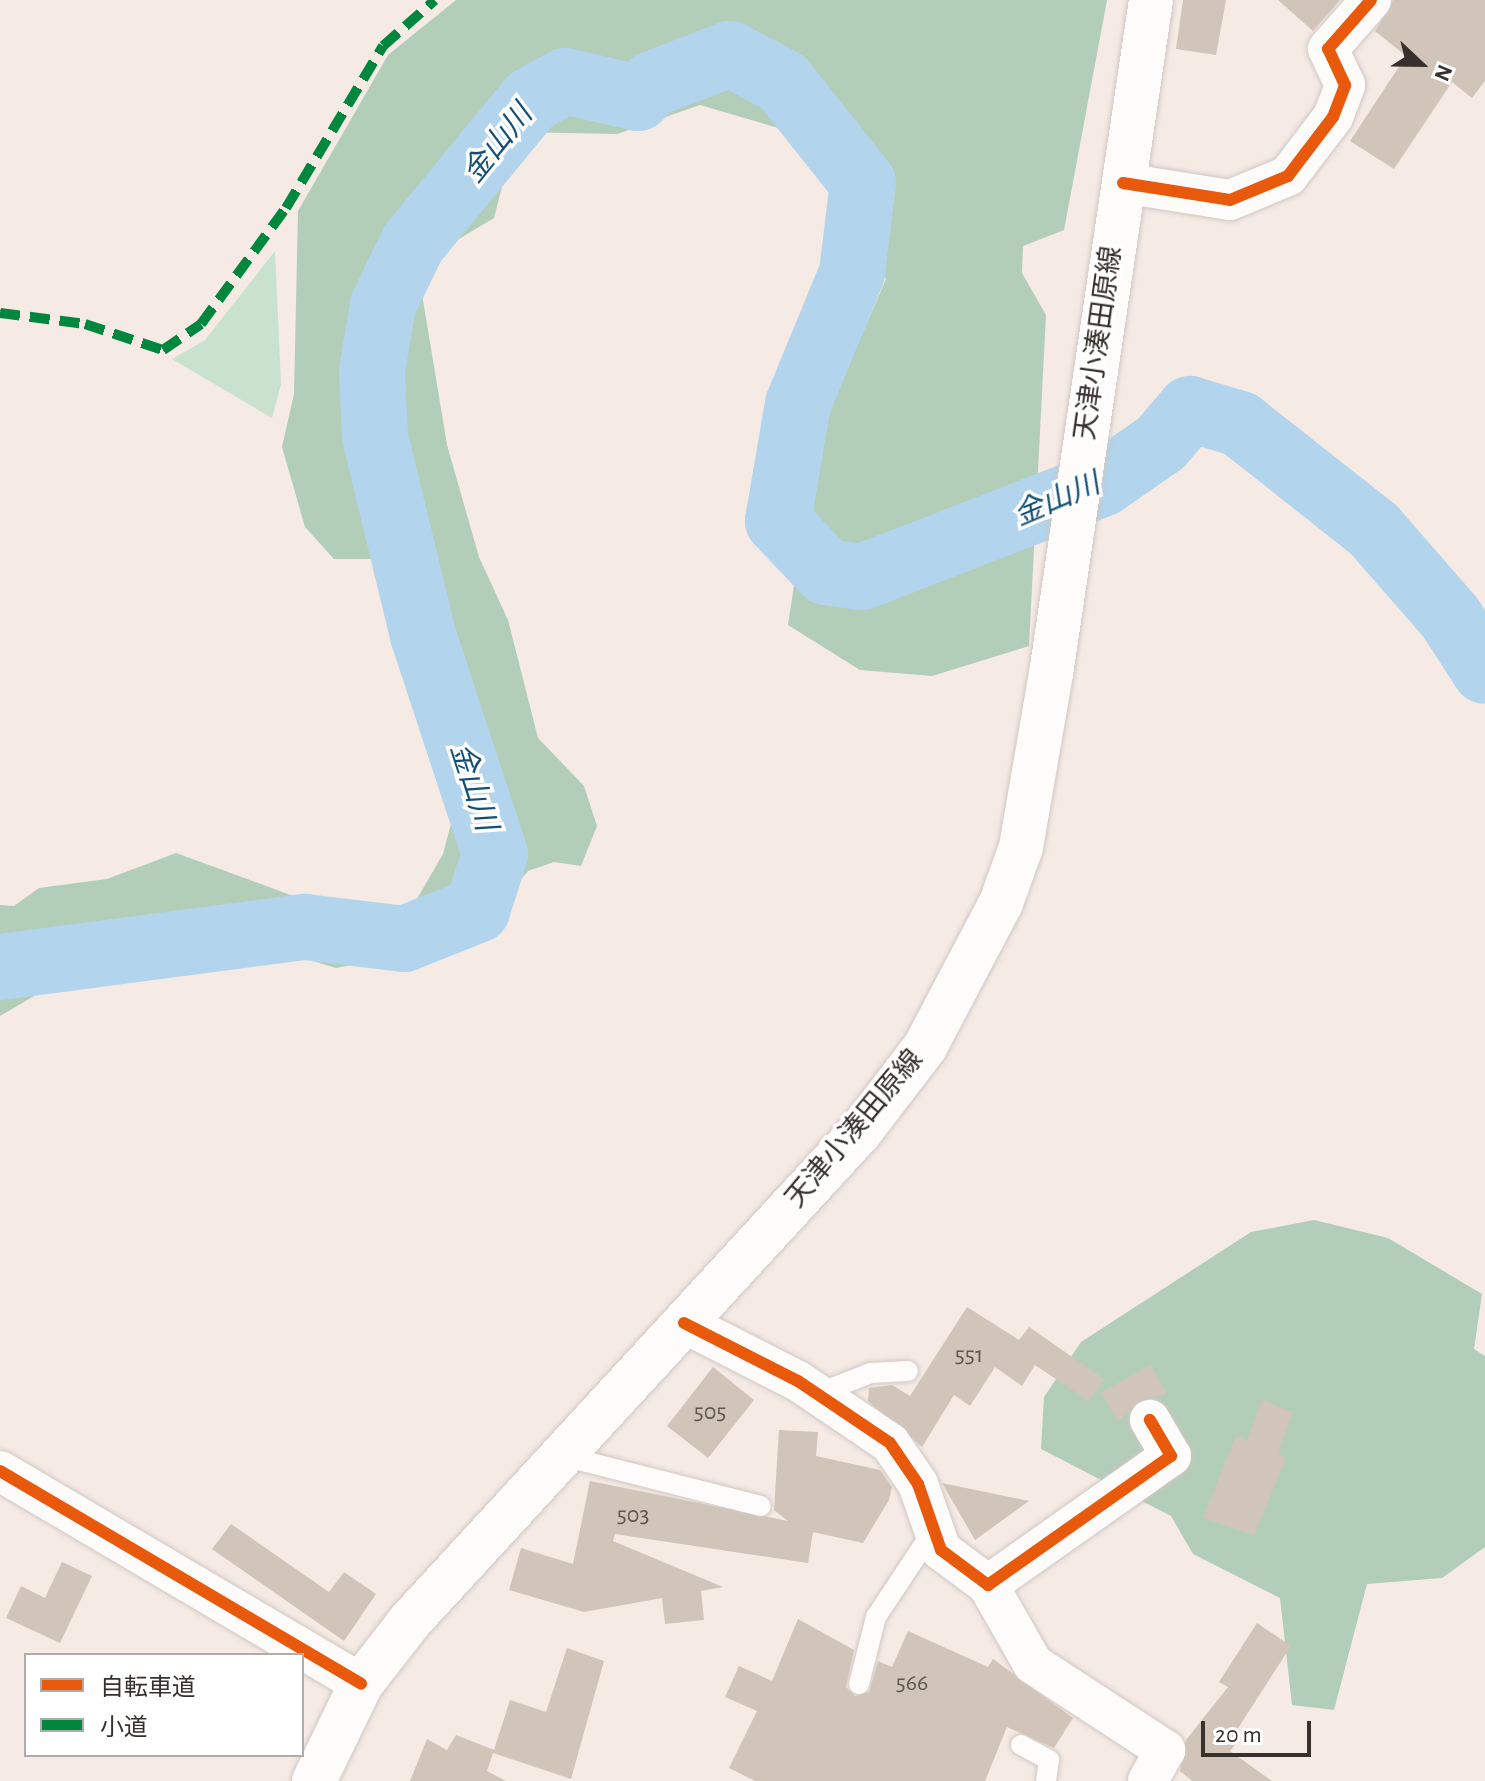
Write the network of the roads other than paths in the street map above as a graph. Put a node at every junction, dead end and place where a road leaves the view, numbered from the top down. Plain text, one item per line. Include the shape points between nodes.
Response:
1 (1151, 0) edge
2 (1371, 0) edge
3 (1123, 183) junction
4 (684, 1323) junction
5 (908, 1371) dead end
6 (817, 1394) junction
7 (1150, 1420) dead end
8 (563, 1456) junction
9 (0, 1471) edge
10 (761, 1506) dead end
11 (933, 1531) junction
12 (988, 1585) junction
13 (361, 1684) junction
14 (859, 1684) dead end
15 (1021, 1745) dead end
16 (314, 1781) edge
17 (1046, 1781) edge
18 (1148, 1781) edge

1 - 3 main road, 天津小湊田原線
2 - 3 street via 1328,49 1345,85 1333,117 1288,176 1230,200
3 - 4 main road, 天津小湊田原線 via 1021,847 967,972 925,1047 860,1132
4 - 6 street
4 - 8 main road, 天津小湊田原線
5 - 6 lane via 871,1373
6 - 11 street via 890,1443 918,1484
7 - 12 street via 1177,1465
8 - 10 lane
8 - 13 main road, 天津小湊田原線
9 - 13 street
11 - 12 street via 954,1566
11 - 14 lane via 876,1617
12 - 18 street via 1033,1664 1165,1750
13 - 16 main road, 天津小湊田原線
15 - 17 lane via 1049,1760

